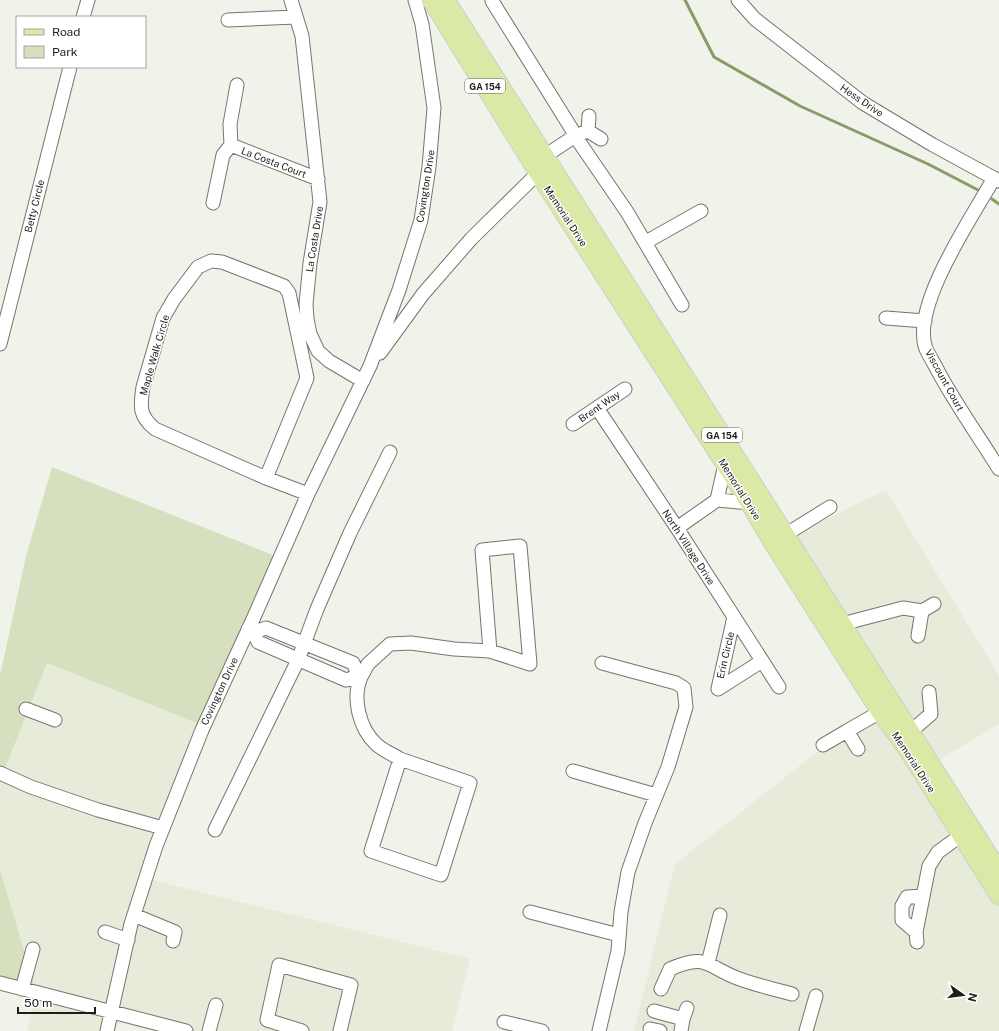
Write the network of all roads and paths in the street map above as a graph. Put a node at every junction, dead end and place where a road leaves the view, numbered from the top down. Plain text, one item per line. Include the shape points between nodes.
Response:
1 (88, 0) edge
2 (291, 0) edge
3 (415, 0) edge
4 (431, 0) edge
5 (446, 0) edge
6 (738, 0) edge
7 (492, 1) edge
8 (83, 16) edge
9 (296, 17) junction
10 (228, 20) dead end
11 (70, 68) edge
12 (237, 85) dead end
13 (589, 116) dead end
14 (588, 131) junction
15 (575, 136) junction
16 (601, 139) dead end
17 (231, 145) junction
18 (545, 156) junction
19 (538, 173) junction
20 (318, 179) junction
21 (997, 179) edge
22 (213, 203) dead end
23 (701, 211) dead end
24 (646, 242) junction
25 (682, 305) dead end
26 (886, 318) dead end
27 (925, 321) junction
28 (0, 344) edge
29 (370, 366) junction
30 (363, 381) junction
31 (625, 389) dead end
32 (597, 408) junction
33 (573, 424) dead end
34 (390, 452) dead end
35 (725, 464) junction
36 (999, 468) edge
37 (266, 478) junction
38 (308, 494) junction
39 (717, 500) junction
40 (750, 503) junction
41 (830, 507) dead end
42 (677, 528) junction
43 (785, 535) junction
44 (934, 604) dead end
45 (922, 611) junction
46 (734, 617) junction
47 (842, 624) junction
48 (251, 631) junction
49 (278, 632) junction
50 (918, 636) dead end
51 (304, 643) junction
52 (271, 648) junction
53 (490, 651) junction
54 (298, 660) junction
55 (762, 661) junction
56 (602, 663) dead end
57 (360, 676) junction
58 (779, 687) dead end
59 (929, 692) dead end
60 (26, 709) dead end
61 (880, 712) junction
62 (54, 720) dead end
63 (847, 731) junction
64 (910, 732) junction
65 (823, 745) dead end
66 (858, 749) dead end
67 (400, 759) junction
68 (573, 771) dead end
69 (0, 773) edge
70 (656, 795) junction
71 (163, 828) junction
72 (215, 830) dead end
73 (960, 836) junction
74 (999, 871) edge
75 (923, 896) junction
76 (999, 896) edge
77 (530, 912) dead end
78 (720, 915) dead end
79 (134, 916) junction
80 (105, 932) dead end
81 (619, 935) junction
82 (128, 940) junction
83 (172, 941) dead end
84 (33, 949) dead end
85 (708, 962) junction
86 (0, 983) edge
87 (22, 989) junction
88 (661, 989) dead end
89 (792, 994) dead end
90 (816, 996) dead end
91 (216, 1005) dead end
92 (654, 1011) dead end
93 (111, 1012) junction
94 (683, 1019) edge
95 (504, 1022) dead end
96 (107, 1031) edge
97 (186, 1031) edge
98 (209, 1031) edge
99 (302, 1031) edge
100 (340, 1031) edge
101 (542, 1031) edge
102 (599, 1031) edge
103 (806, 1031) edge

1 - 8 street
2 - 9 street, La Costa Drive
3 - 29 street, Covington Drive via 422,24 434,108 429,167 421,220 399,290
4 - 19 main road, Memorial Drive / GA 154
5 - 18 main road, Memorial Drive / GA 154
6 - 21 street, Hess Drive via 755,20 863,103
7 - 15 street
9 - 10 street
9 - 20 street, La Costa Drive via 302,36
11 - 28 street, Betty Circle
12 - 17 street via 230,124
13 - 14 street
14 - 15 street
14 - 16 street
15 - 18 street
15 - 24 street
17 - 20 street, La Costa Court
17 - 22 street via 223,155
18 - 19 street, Covington Drive
18 - 43 main road, Memorial Drive / GA 154
19 - 29 street, Covington Drive via 471,239 433,283
19 - 35 main road, Memorial Drive / GA 154
20 - 30 street, La Costa Drive via 320,202 306,304 309,327 318,351 329,361
21 - 27 street, Viscount Court via 954,246 928,302
23 - 24 street
24 - 25 street
26 - 27 street
27 - 36 street, Viscount Court via 926,348 948,390
29 - 30 street, Covington Drive
30 - 38 street, Covington Drive
31 - 32 street, Brent Way
32 - 33 street, Brent Way
32 - 42 street, North Village Drive
34 - 51 street via 350,533
35 - 39 street
35 - 40 main road, Memorial Drive / GA 154
37 - 37 street, Maple Walk Circle via 155,429 142,415 143,387 163,318 198,267 211,261 222,262 284,286 289,293 307,378
37 - 38 street, Maple Walk Circle
38 - 48 street, Covington Drive
39 - 40 street
39 - 42 street
40 - 61 main road, Memorial Drive / GA 154
41 - 43 street
42 - 46 street, North Village Drive
43 - 47 main road, Memorial Drive / GA 154
44 - 45 street
45 - 47 street via 903,608
45 - 50 street
46 - 55 street, North Village Drive
46 - 55 street, Erin Circle via 718,689
47 - 64 main road, Memorial Drive / GA 154
48 - 49 street via 266,628
48 - 52 street via 258,642
48 - 71 street, Covington Drive via 202,730
49 - 51 street
49 - 52 street
51 - 54 street
51 - 57 street via 353,663
52 - 54 street
53 - 53 street via 530,664 520,546 482,550
53 - 57 street via 411,643 390,644 368,664
54 - 57 street via 346,680
54 - 72 street
55 - 58 street, North Village Drive
56 - 70 street via 676,683 684,688 686,707 668,767
57 - 67 street via 357,687 360,719 375,744
59 - 64 street via 931,714
60 - 62 street
61 - 63 street
61 - 73 main road, Memorial Drive / GA 154 via 909,752
63 - 65 street
63 - 66 street
64 - 74 main road, Memorial Drive / GA 154
67 - 67 street via 371,851 441,875 470,783
68 - 70 street
69 - 71 street via 91,808
70 - 81 street via 628,872
71 - 79 street, Covington Drive
73 - 75 street via 938,852 929,866
73 - 76 main road, Memorial Drive / GA 154
75 - 75 street via 907,897 902,906 902,920 916,937
77 - 81 street
78 - 85 street
79 - 82 street, Covington Drive
79 - 83 street via 175,932
80 - 82 street
81 - 102 street via 618,951
82 - 93 street, Covington Drive
84 - 87 street
85 - 88 street via 688,962 670,969
85 - 89 street via 736,978
86 - 87 street
87 - 93 street
90 - 103 street
91 - 98 street
92 - 94 street
93 - 96 street, Covington Drive
93 - 97 street
95 - 101 street
99 - 100 street via 267,1020 279,965 351,985

